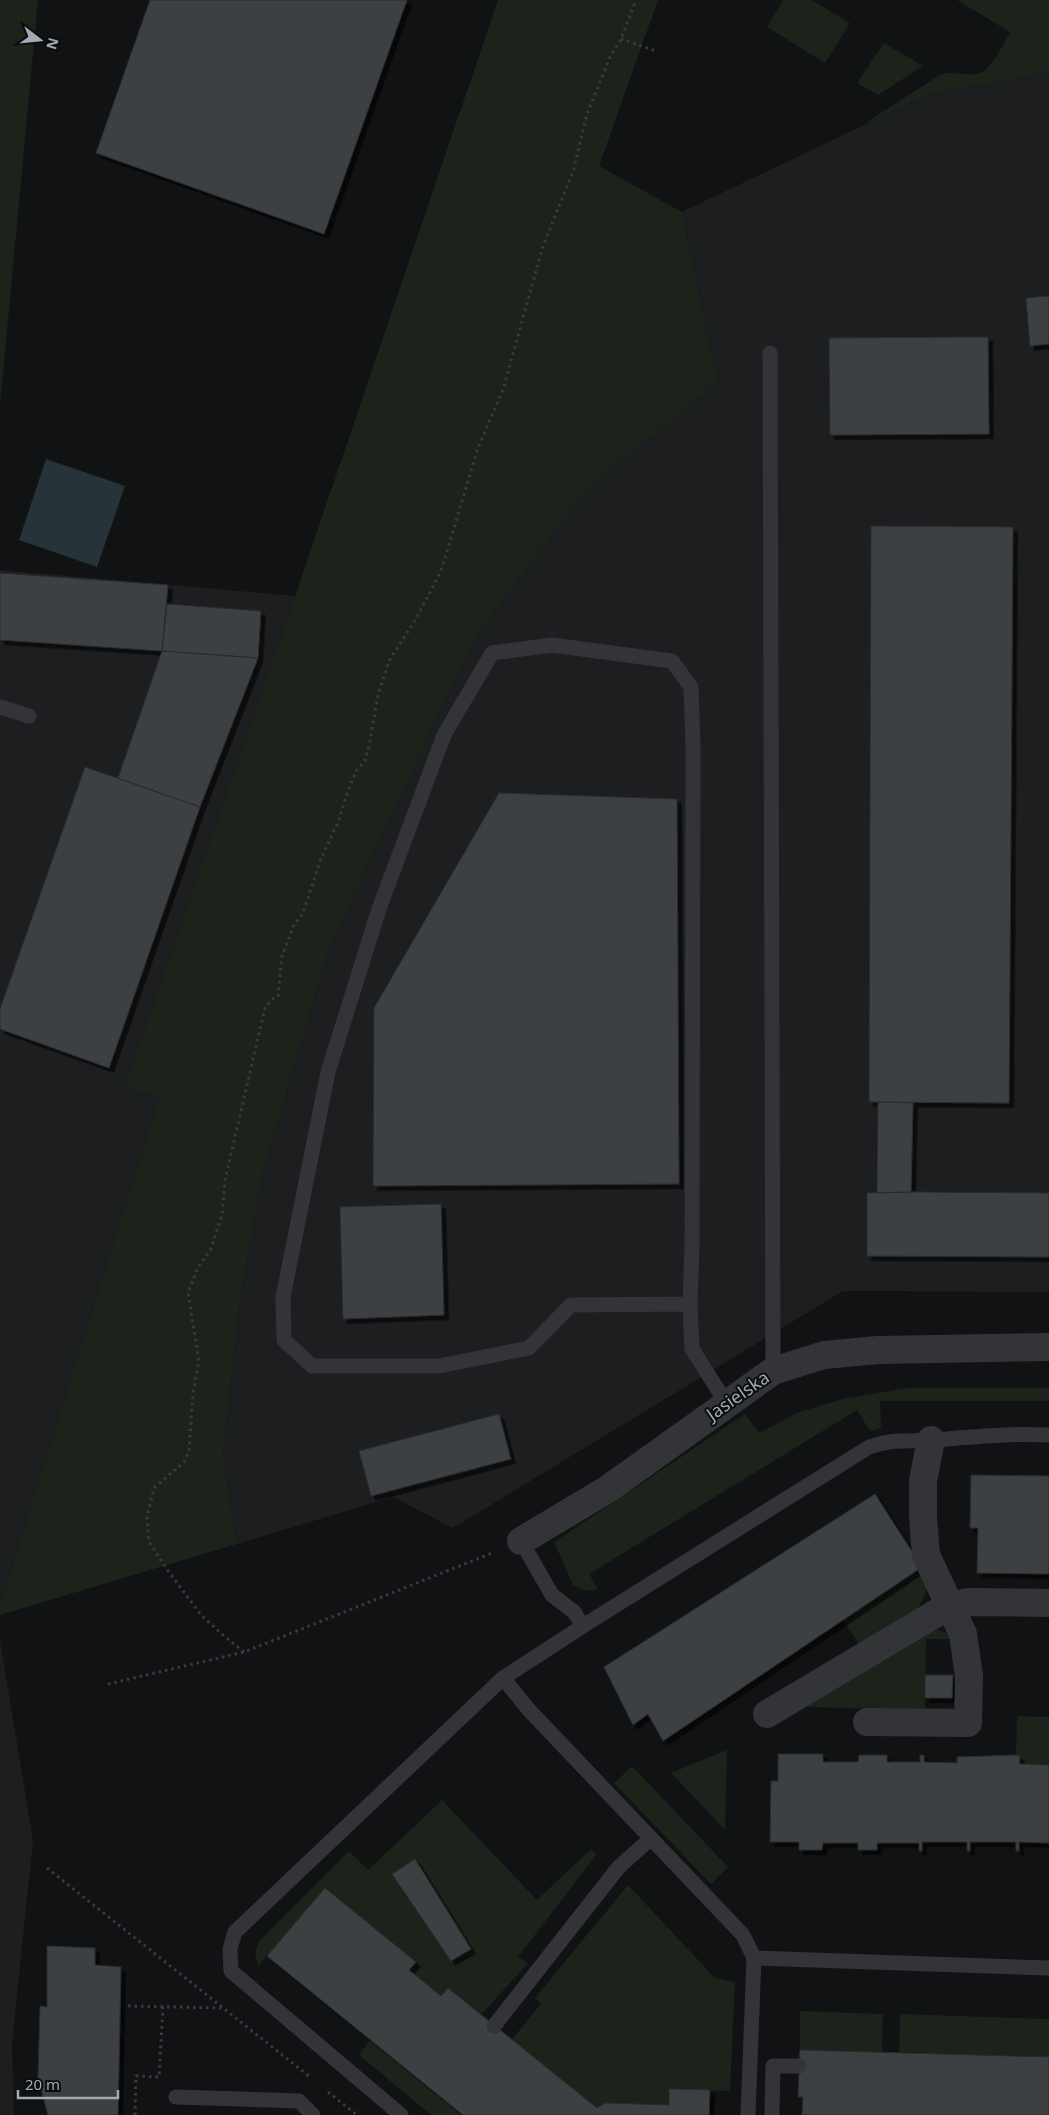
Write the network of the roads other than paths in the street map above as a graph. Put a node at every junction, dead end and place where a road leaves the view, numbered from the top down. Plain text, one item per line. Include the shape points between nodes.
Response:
1 (770, 353) dead end
2 (0, 707) edge
3 (29, 716) dead end
4 (690, 1304) junction
5 (1049, 1348) edge
6 (773, 1371) junction
7 (727, 1404) junction
8 (1049, 1435) edge
9 (931, 1440) junction
10 (521, 1541) joint
11 (1049, 1603) edge
12 (950, 1605) junction
13 (582, 1626) junction
14 (503, 1678) junction
15 (767, 1714) dead end
16 (867, 1722) dead end
17 (650, 1838) junction
18 (754, 1958) junction
19 (1049, 1968) edge
20 (494, 2026) dead end
21 (799, 2066) dead end
22 (176, 2097) dead end
23 (313, 2115) edge
24 (401, 2115) edge
25 (748, 2115) edge
26 (772, 2115) edge

1 - 6 lane
2 - 3 lane
4 - 4 lane via 571,1305 529,1348 439,1366 312,1366 284,1340 283,1297 328,1072 380,910 444,735 492,653 552,644 672,661 691,687
4 - 7 lane via 692,1348
5 - 6 street, Jasielska via 878,1350 824,1355
6 - 7 street, Jasielska
7 - 10 street, Jasielska via 608,1489
8 - 9 lane
9 - 12 street via 923,1481 926,1555
9 - 13 lane via 900,1439 869,1447
10 - 13 lane via 552,1595 574,1612
11 - 12 street via 969,1602
12 - 15 street
12 - 16 street via 963,1634 969,1676 968,1723
13 - 14 lane
14 - 17 lane via 529,1710
14 - 24 lane via 235,1932 230,1949 231,1971
17 - 18 lane via 742,1935
17 - 20 lane via 618,1868
18 - 19 lane
18 - 25 lane
21 - 26 lane via 773,2066
22 - 23 lane via 298,2101

